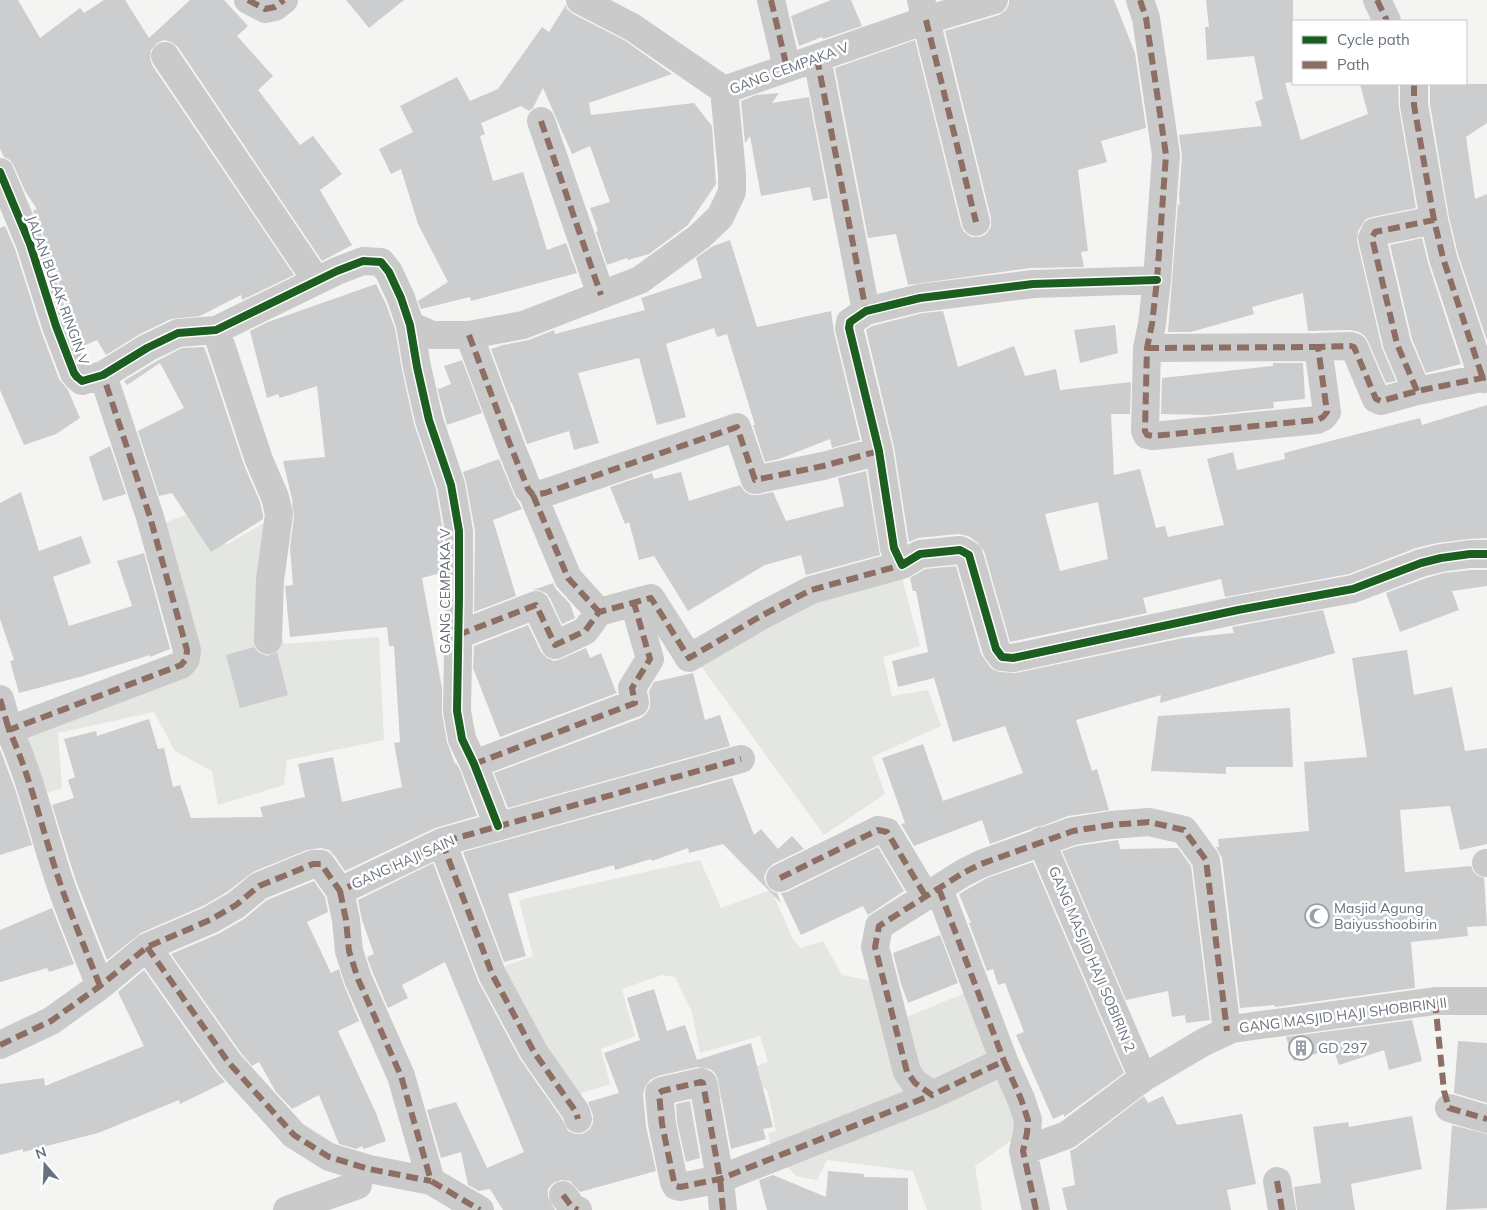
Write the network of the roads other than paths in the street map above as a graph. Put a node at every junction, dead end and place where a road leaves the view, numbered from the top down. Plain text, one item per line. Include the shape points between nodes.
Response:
1 (248, 0) edge
2 (284, 0) edge
3 (580, 0) edge
4 (771, 0) edge
5 (994, 0) edge
6 (1140, 0) edge
7 (1377, 0) edge
8 (924, 10) edge
9 (1387, 20) edge
10 (165, 56) dead end
11 (817, 58) junction
12 (787, 68) junction
13 (1414, 85) edge
14 (724, 90) junction
15 (541, 121) dead end
16 (0, 172) edge
17 (1434, 220) junction
18 (976, 222) dead end
19 (316, 280) junction
20 (1157, 280) junction
21 (601, 295) junction
22 (866, 311) junction
23 (410, 325) junction
24 (216, 330) junction
25 (469, 335) junction
26 (1318, 347) junction
27 (1147, 348) junction
28 (103, 374) junction
29 (1485, 378) edge
30 (1417, 391) junction
31 (879, 451) junction
32 (533, 495) junction
33 (1487, 554) edge
34 (902, 565) junction
35 (634, 603) junction
36 (599, 612) junction
37 (458, 635) junction
38 (268, 640) dead end
39 (0, 699) edge
40 (9, 730) junction
41 (741, 760) dead end
42 (474, 764) junction
43 (498, 826) junction
44 (1041, 841) junction
45 (442, 842) junction
46 (780, 878) dead end
47 (340, 891) junction
48 (932, 893) junction
49 (147, 947) junction
50 (100, 986) junction
51 (1487, 1000) edge
52 (1227, 1031) junction
53 (0, 1045) edge
54 (1004, 1061) junction
55 (1143, 1078) junction
56 (932, 1094) junction
57 (1449, 1108) dead end
58 (578, 1119) dead end
59 (1487, 1119) edge
60 (1023, 1151) junction
61 (432, 1181) junction
62 (1277, 1181) dead end
63 (358, 1185) dead end
64 (288, 1210) edge
65 (480, 1210) edge
66 (723, 1210) edge
67 (1036, 1210) edge
68 (1282, 1210) edge

1 - 2 street via 265,9
3 - 14 street via 632,26
4 - 12 street
5 - 8 street, GANG CEMPAKA V
6 - 20 street via 1146,18 1166,155
7 - 9 street
8 - 11 street, GANG CEMPAKA V
8 - 18 street
10 - 19 street
11 - 12 street, GANG CEMPAKA V
11 - 22 street
12 - 14 street, GANG CEMPAKA V
13 - 17 street via 1414,105
14 - 21 street, GANG CEMPAKA V via 732,192 720,218 640,280
15 - 21 street
16 - 28 street, JALAN BULAK RINGIN V via 30,244 74,373 82,381
17 - 29 street via 1443,258
17 - 30 street via 1375,232 1372,238 1397,344
19 - 23 street, JALAN BULAK RINGIN V via 363,261 381,262 401,298
19 - 24 street, JALAN BULAK RINGIN V
20 - 22 street via 1024,285 920,298
20 - 27 street
21 - 25 street, GANG CEMPAKA V via 523,325
22 - 31 street via 850,322 849,328
23 - 25 street, GANG CEMPAKA V via 432,335
23 - 37 street, GANG CEMPAKA V via 429,420 451,485 458,531
24 - 28 street, JALAN BULAK RINGIN V via 178,333
24 - 38 street via 279,514 270,580
25 - 32 street via 511,447
26 - 27 street
26 - 27 street via 1327,412 1323,417 1154,436 1147,435 1145,431
26 - 30 street via 1354,347 1376,399 1381,401
28 - 40 street via 150,517 187,650 186,659 181,665
29 - 30 street
31 - 32 street via 755,480 736,427
31 - 34 street via 894,548
32 - 36 street via 568,578
33 - 34 street via 1441,558 1353,589 1012,658 1002,657 996,649 969,554 960,550 920,554
34 - 35 street via 811,590 690,658 651,598
35 - 36 street
35 - 42 street via 650,659 632,688 635,703
36 - 37 street via 585,631 555,645 536,604
37 - 42 street, GANG CEMPAKA V via 456,711 462,738
39 - 40 street
40 - 50 street via 41,817 61,886
41 - 43 street, GANG HAJI SAIN
42 - 43 street, GANG CEMPAKA V
43 - 45 street, GANG HAJI SAIN
44 - 48 street via 981,864
44 - 52 street via 1073,831 1111,825 1150,822 1184,830 1206,860
44 - 55 street, GANG MASJID HAJI SOBIRIN 2
45 - 47 street, GANG HAJI SAIN
45 - 58 street via 492,974 534,1052
46 - 48 street via 881,830 887,832
47 - 49 street, GANG HAJI SAIN via 321,864 313,864 259,886 210,920
47 - 61 street via 349,951 358,980 401,1076
48 - 54 street
48 - 56 street via 879,926 875,947 906,1072 915,1083
49 - 50 street, GANG HAJI SAIN
49 - 61 street via 229,1063 294,1135 329,1157 369,1169
50 - 53 street, GANG HAJI SAIN via 51,1021
51 - 52 street, GANG MASJID HAJI SHOBIRIN II via 1435,1001
52 - 55 street, GANG MASJID HAJI SHOBIRIN II
54 - 56 street
54 - 60 street via 1028,1120
55 - 60 street, GANG MASJID HAJI SHOBIRIN II via 1067,1135
56 - 66 street via 720,1180
57 - 59 street
60 - 67 street
61 - 65 street
62 - 68 street
63 - 64 street

